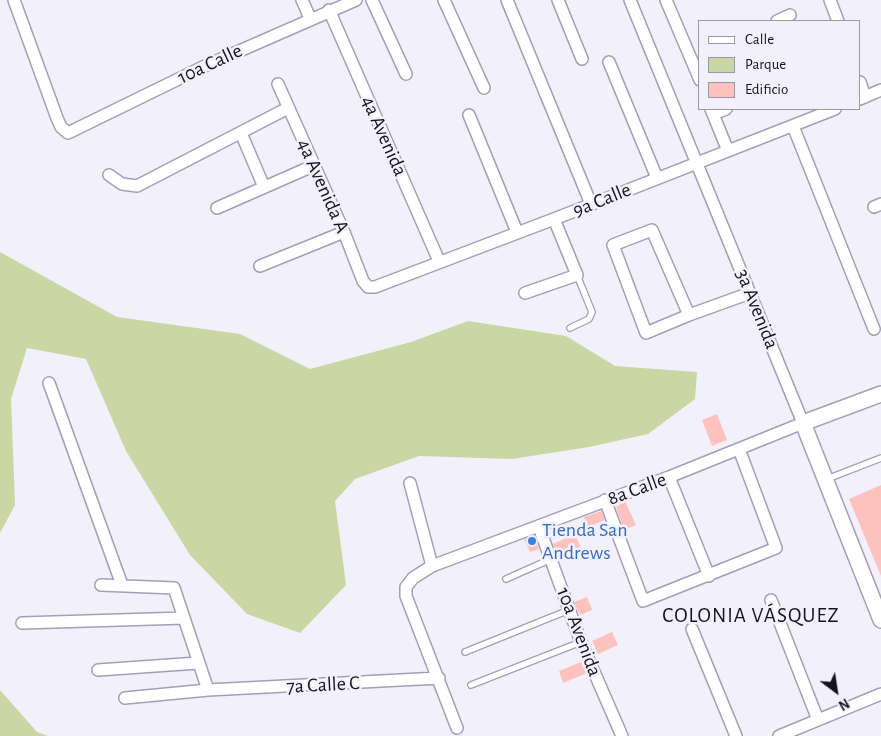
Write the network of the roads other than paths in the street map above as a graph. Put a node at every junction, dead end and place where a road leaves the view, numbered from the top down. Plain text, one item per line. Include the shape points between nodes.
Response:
1 (14, 0) edge
2 (302, 0) edge
3 (356, 0) edge
4 (372, 0) edge
5 (444, 0) edge
6 (507, 0) edge
7 (558, 0) edge
8 (630, 0) edge
9 (830, 0) edge
10 (668, 1) edge
11 (329, 10) junction
12 (790, 15) dead end
13 (310, 18) junction
14 (779, 20) edge
15 (838, 20) edge
16 (696, 57) edge
17 (582, 59) dead end
18 (610, 62) dead end
19 (406, 74) dead end
20 (278, 84) dead end
21 (484, 88) dead end
22 (881, 90) edge
23 (862, 98) edge
24 (288, 108) junction
25 (833, 110) edge
26 (712, 112) edge
27 (469, 115) dead end
28 (793, 126) junction
29 (241, 133) junction
30 (728, 152) junction
31 (697, 163) junction
32 (315, 165) junction
33 (109, 175) dead end
34 (657, 178) junction
35 (264, 187) junction
36 (590, 204) junction
37 (217, 208) dead end
38 (554, 219) junction
39 (344, 232) junction
40 (517, 232) junction
41 (439, 261) junction
42 (260, 266) dead end
43 (578, 274) junction
44 (368, 287) joint
45 (525, 293) dead end
46 (750, 293) junction
47 (689, 315) junction
48 (570, 328) dead end
49 (874, 329) dead end
50 (49, 383) dead end
51 (881, 394) edge
52 (804, 423) junction
53 (738, 450) junction
54 (881, 458) edge
55 (670, 477) junction
56 (825, 480) junction
57 (410, 483) dead end
58 (605, 500) junction
59 (539, 527) junction
60 (551, 559) junction
61 (432, 566) junction
62 (709, 576) junction
63 (506, 579) dead end
64 (101, 585) dead end
65 (122, 586) junction
66 (771, 600) dead end
67 (569, 610) junction
68 (184, 618) junction
69 (881, 620) edge
70 (22, 623) dead end
71 (692, 629) dead end
72 (581, 642) junction
73 (465, 652) dead end
74 (198, 663) junction
75 (98, 670) dead end
76 (439, 678) junction
77 (471, 685) dead end
78 (208, 690) junction
79 (881, 694) edge
80 (125, 698) dead end
81 (818, 720) junction
82 (458, 728) dead end
83 (622, 736) edge
84 (736, 736) edge
85 (779, 736) edge

1 - 13 street, 10a Calle via 57,118 68,133
2 - 13 street
3 - 11 street, 10a Calle
4 - 19 street
5 - 21 street
6 - 36 street
7 - 17 street
8 - 31 street, 3a Avenida
9 - 15 street
10 - 16 street
11 - 13 street, 10a Calle
11 - 41 street, 4a Avenida
12 - 14 street
18 - 34 street
20 - 24 street, 4a Avenida A
22 - 23 street
24 - 29 street
24 - 32 street, 4a Avenida A
25 - 28 street, 9a Calle
26 - 30 street
27 - 40 street
28 - 30 street, 9a Calle
28 - 49 street
29 - 33 street via 137,186 122,184
29 - 35 street
30 - 31 street, 9a Calle
31 - 34 street, 9a Calle
31 - 46 street, 3a Avenida
32 - 35 street
32 - 39 street, 4a Avenida A
34 - 36 street, 9a Calle
35 - 37 street
36 - 38 street, 9a Calle
38 - 40 street, 9a Calle
38 - 43 street
39 - 42 street
39 - 44 street, 4a Avenida A
40 - 41 street, 9a Calle
41 - 44 street, 9a Calle
43 - 45 street
43 - 48 lane via 592,312 589,319
46 - 47 street
46 - 52 street, 3a Avenida
47 - 47 street via 646,333 613,245 652,230
50 - 65 street
51 - 52 street, 8a Calle
52 - 53 street, 8a Calle
52 - 56 street, 3a Avenida
53 - 55 street, 8a Calle
53 - 62 street via 776,548
54 - 56 lane
55 - 58 street, 8a Calle
55 - 62 street
56 - 69 street, 3a Avenida
57 - 61 street
58 - 59 street, 8a Calle
58 - 62 street via 643,601
59 - 60 street, 10a Avenida
59 - 61 street, 8a Calle
60 - 63 lane
60 - 67 street, 10a Avenida
61 - 76 street, 8a Calle via 406,587 406,596
64 - 65 street
65 - 68 street via 174,588
66 - 81 street
67 - 72 street, 10a Avenida
67 - 73 lane
68 - 70 street
68 - 74 street
71 - 84 street
72 - 77 lane
72 - 83 street, 10a Avenida
74 - 75 street
74 - 78 street
76 - 78 street, 7a Calle C
76 - 82 street
78 - 80 street, 7a Calle C
79 - 81 street
81 - 85 street

